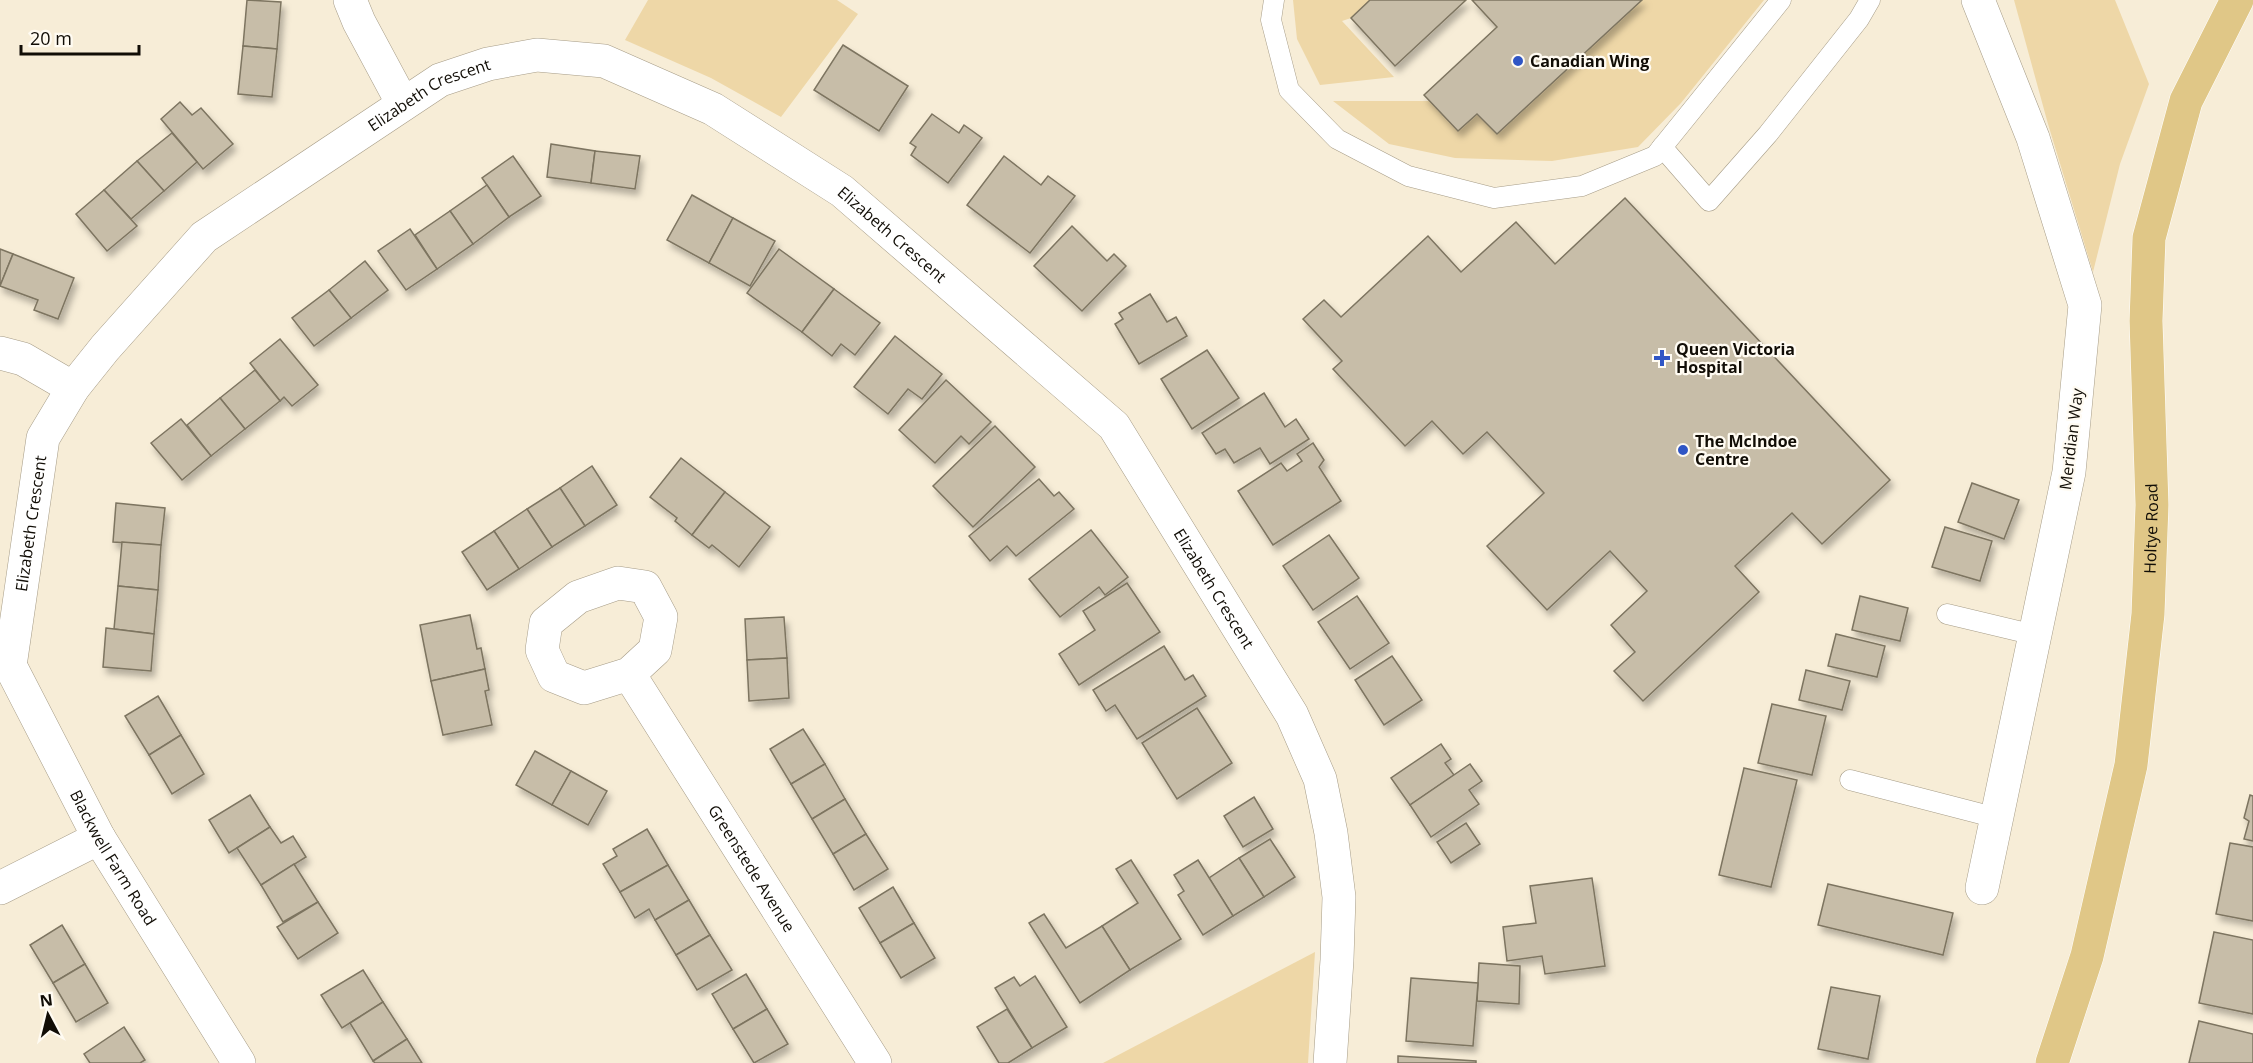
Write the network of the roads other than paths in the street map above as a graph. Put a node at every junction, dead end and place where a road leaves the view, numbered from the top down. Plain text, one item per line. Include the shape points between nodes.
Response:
1 (350, 0) edge
2 (1274, 0) edge
3 (1780, 0) edge
4 (1870, 0) edge
5 (1978, 0) edge
6 (2234, 1) edge
7 (403, 104) junction
8 (1662, 147) junction
9 (0, 352) edge
10 (73, 388) junction
11 (1947, 614) dead end
12 (2035, 635) junction
13 (5, 656) edge
14 (629, 674) dead end
15 (1850, 780) dead end
16 (1997, 818) junction
17 (99, 838) junction
18 (0, 888) edge
19 (1982, 888) dead end
20 (239, 1063) edge
21 (875, 1063) edge
22 (1330, 1063) edge
23 (2052, 1063) edge

1 - 7 street
2 - 8 lane via 1271,20 1290,90 1337,139 1408,176 1494,198 1582,186 1655,156
3 - 8 lane
4 - 8 lane via 1788,108 1709,201
5 - 12 street, Meridian Way via 2033,138 2085,305 2069,472
6 - 23 main road, Holtye Road via 2186,101 2149,238 2146,321 2152,504 2148,615 2131,765 2087,956
7 - 10 street, Elizabeth Crescent via 204,237
7 - 22 street, Elizabeth Crescent via 440,80 488,64 537,54 604,61 713,109 842,191 1114,426 1292,715 1320,779 1339,897
9 - 10 street via 23,359
10 - 13 street, Elizabeth Crescent via 43,438
11 - 12 lane
12 - 16 street, Meridian Way
13 - 17 street, Blackwell Farm Road
14 - 21 street, Greenstede Avenue
15 - 16 lane
16 - 19 street, Meridian Way
17 - 18 street
17 - 20 street, Blackwell Farm Road

